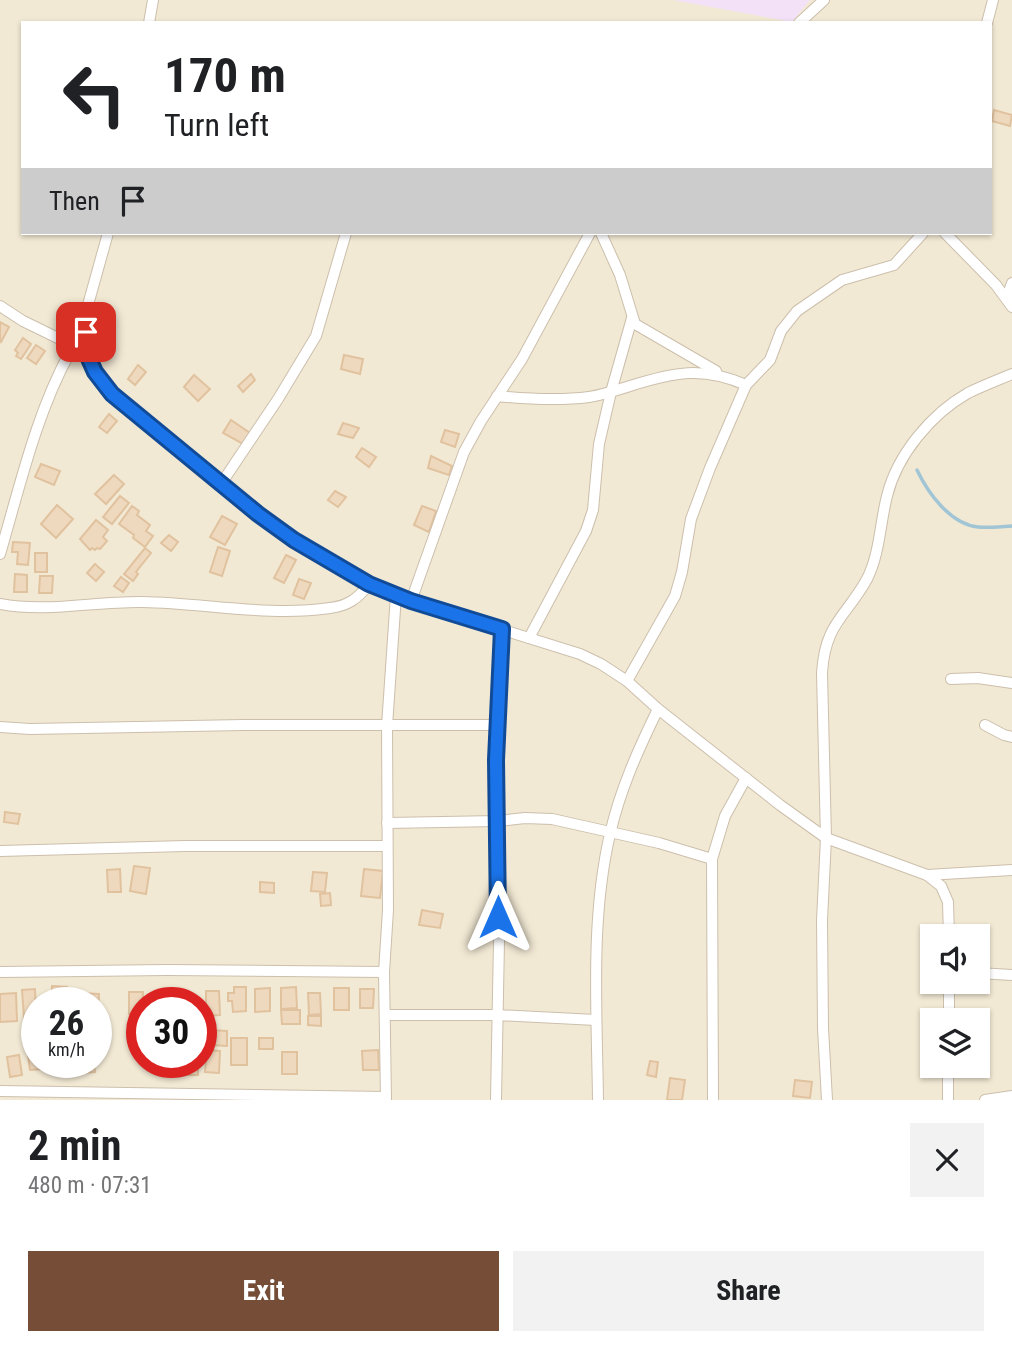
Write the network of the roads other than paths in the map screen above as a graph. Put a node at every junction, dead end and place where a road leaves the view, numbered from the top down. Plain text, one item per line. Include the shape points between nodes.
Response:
1 (153, 0) edge
2 (824, 0) edge
3 (993, 0) edge
4 (149, 21) edge
5 (801, 21) edge
6 (988, 21) edge
7 (107, 235) edge
8 (345, 235) edge
9 (589, 235) edge
10 (602, 235) edge
11 (921, 235) edge
12 (947, 235) edge
13 (1012, 283) edge
14 (1009, 302) edge
15 (0, 306) edge
16 (632, 318) junction
17 (81, 330) junction
18 (68, 347) junction
19 (86, 352) junction
20 (1012, 374) edge
21 (725, 376) junction
22 (746, 385) junction
23 (611, 391) junction
24 (497, 396) junction
25 (221, 484) junction
26 (0, 554) edge
27 (369, 584) junction
28 (396, 595) junction
29 (411, 601) junction
30 (0, 604) edge
31 (502, 629) junction
32 (529, 638) junction
33 (950, 679) dead end
34 (627, 681) junction
35 (1012, 683) edge
36 (658, 709) junction
37 (497, 725) junction
38 (985, 725) dead end
39 (387, 726) junction
40 (0, 727) edge
41 (1012, 737) edge
42 (746, 778) junction
43 (498, 821) junction
44 (387, 823) junction
45 (610, 833) junction
46 (826, 838) junction
47 (387, 846) junction
48 (0, 851) edge
49 (712, 859) junction
50 (1012, 870) edge
51 (927, 874) junction
52 (949, 924) edge
53 (0, 972) edge
54 (384, 972) junction
55 (990, 974) edge
56 (1012, 975) edge
57 (385, 1015) junction
58 (496, 1015) junction
59 (596, 1020) junction
60 (948, 1078) edge
61 (0, 1091) edge
62 (1012, 1096) edge
63 (386, 1098) edge
64 (496, 1100) edge
65 (598, 1100) edge
66 (713, 1100) edge
67 (827, 1100) edge
68 (948, 1100) edge
69 (985, 1100) edge

1 - 4 street
2 - 5 street
3 - 6 street
7 - 17 street
8 - 25 street via 316,336
9 - 24 street
10 - 16 street
11 - 22 street via 894,265 842,280 797,311 781,331 770,360
12 - 14 street
13 - 14 street
15 - 18 street
16 - 21 street via 639,328
16 - 23 street
17 - 18 street via 70,332
17 - 19 street via 90,337
18 - 19 street via 75,355
18 - 26 street
19 - 25 street via 112,394
20 - 46 street via 950,405 905,453 890,484 867,579 829,636 821,673
21 - 22 street
21 - 23 street via 707,372 664,376
22 - 34 street via 691,519 675,596
23 - 24 street via 590,397
23 - 32 street via 599,444 593,510
24 - 29 street via 464,453
25 - 27 street via 294,540
27 - 28 street
27 - 30 street via 354,601 308,610 140,602 38,608
28 - 29 street
28 - 39 street
29 - 31 street
31 - 32 street
31 - 37 street
32 - 34 street via 580,654
33 - 35 street
34 - 36 street
36 - 42 street
36 - 45 street via 630,766
37 - 39 street
37 - 43 street
38 - 41 street
39 - 40 street
39 - 44 street
42 - 46 street
42 - 49 street via 718,835
43 - 44 street
43 - 45 street via 552,819
43 - 58 street
44 - 47 street
45 - 49 street
45 - 59 street via 599,914
46 - 51 street
46 - 67 street via 822,920
47 - 48 street
47 - 54 street
49 - 66 street
50 - 51 street
51 - 52 street via 941,886 948,902
53 - 54 street
54 - 57 street
55 - 56 street
57 - 58 street
57 - 63 street
58 - 59 street
58 - 64 street
59 - 65 street
60 - 68 street
61 - 63 street
62 - 69 street

